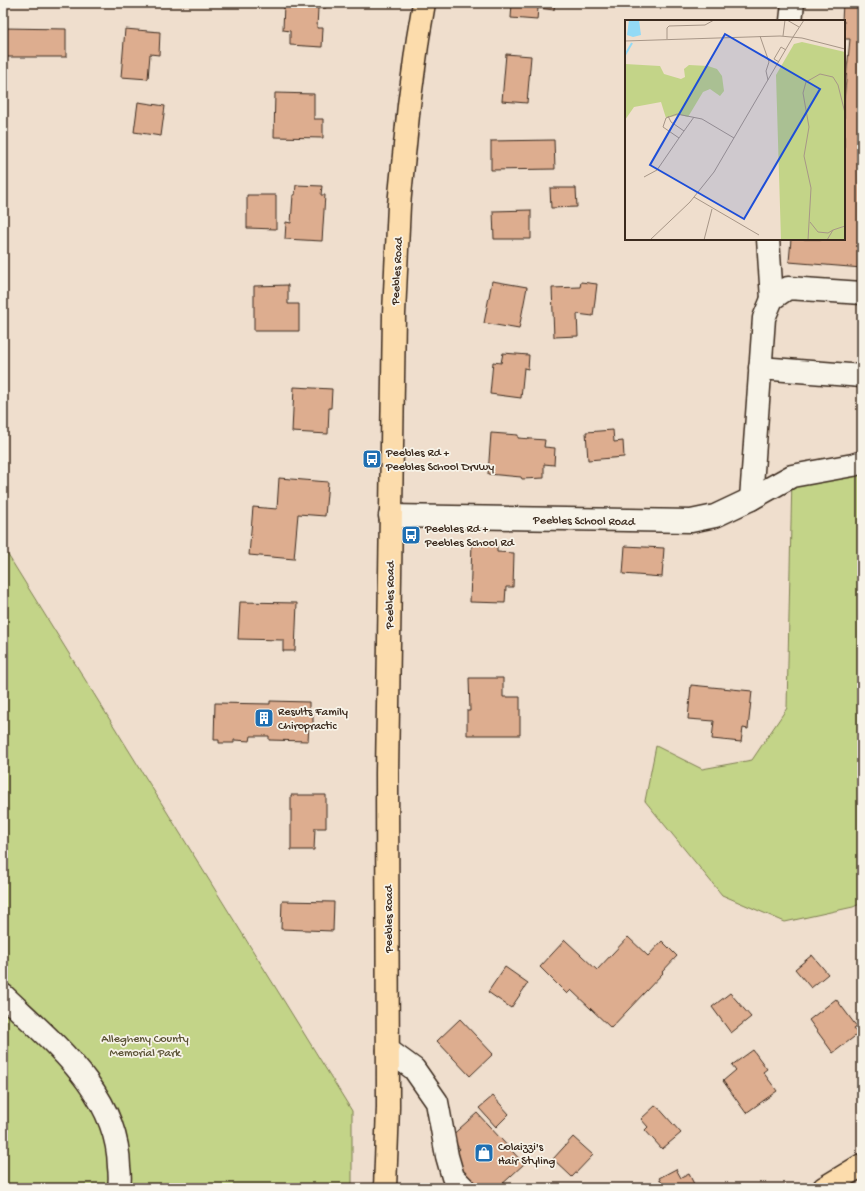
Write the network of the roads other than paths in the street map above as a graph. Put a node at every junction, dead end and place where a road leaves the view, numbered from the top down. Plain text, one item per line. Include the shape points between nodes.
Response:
1 (424, 3) edge
2 (793, 3) edge
3 (791, 20) edge
4 (768, 240) edge
5 (862, 293) edge
6 (772, 299) junction
7 (760, 368) junction
8 (862, 376) edge
9 (862, 462) edge
10 (751, 499) junction
11 (390, 516) junction
12 (3, 995) edge
13 (388, 1050) junction
14 (862, 1165) edge
15 (119, 1188) edge
16 (385, 1188) edge
17 (464, 1188) edge
18 (824, 1188) edge

1 - 11 main road, Peebles Road via 411,90 399,205
2 - 3 street
4 - 6 street
5 - 6 street via 788,288
6 - 7 street via 764,318
7 - 8 street
7 - 10 street
9 - 10 street, Peebles School Road via 792,476
10 - 11 street, Peebles School Road via 715,516 691,521
11 - 13 main road, Peebles Road via 387,773
12 - 15 street via 81,1072 96,1094 112,1126 119,1153
13 - 16 main road, Peebles Road
13 - 17 street via 414,1069 437,1102 453,1177
14 - 18 main road

